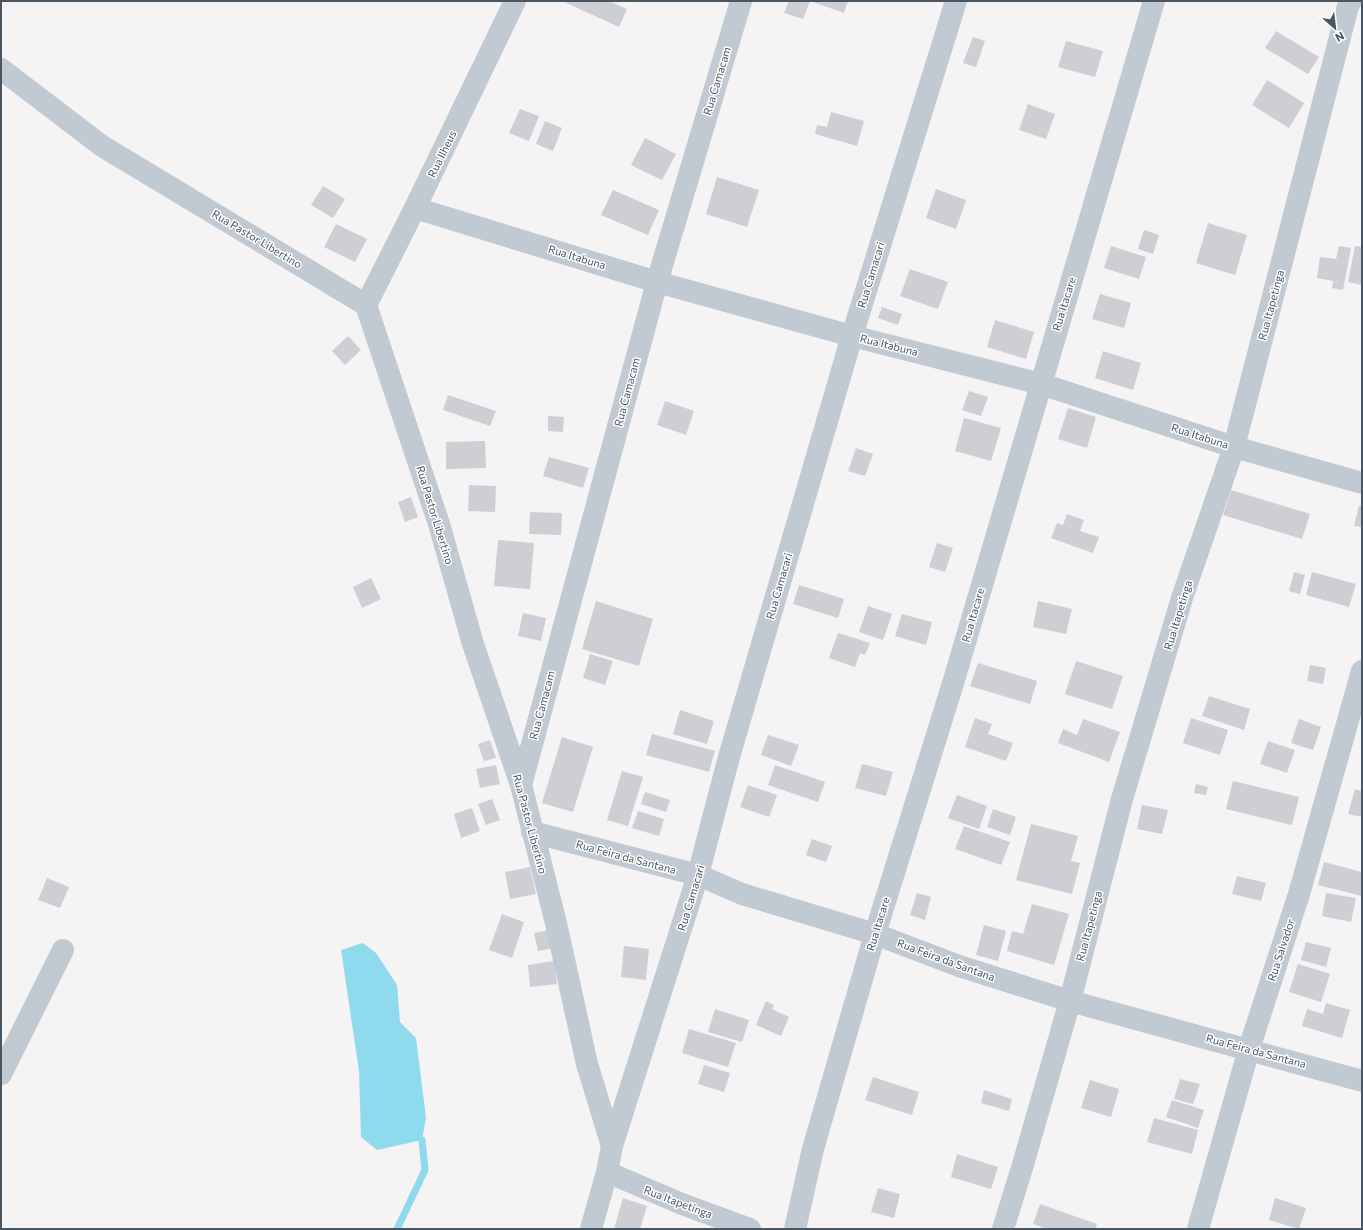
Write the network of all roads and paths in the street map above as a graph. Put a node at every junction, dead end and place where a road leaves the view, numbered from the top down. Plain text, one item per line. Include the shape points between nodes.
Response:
1 (515, 1) edge
2 (741, 1) edge
3 (956, 1) edge
4 (1154, 1) edge
5 (1351, 1) edge
6 (1, 69) edge
7 (415, 208) junction
8 (657, 282) junction
9 (366, 305) junction
10 (852, 336) junction
11 (1041, 384) junction
12 (1234, 448) junction
13 (1362, 483) edge
14 (1362, 671) edge
15 (521, 785) junction
16 (532, 832) junction
17 (698, 875) junction
18 (875, 934) junction
19 (63, 950) dead end
20 (1070, 1001) junction
21 (1249, 1049) junction
22 (1, 1074) edge
23 (1362, 1081) edge
24 (612, 1146) junction
25 (606, 1172) junction
26 (591, 1229) edge
27 (750, 1229) edge
28 (794, 1229) edge
29 (1003, 1229) edge
30 (1198, 1229) edge

1 - 7 street, Rua Ilheus
2 - 8 street, Rua Camacam
3 - 10 street, Rua Camacari
4 - 11 street, Rua Itacare
5 - 12 street, Rua Itapetinga
6 - 9 street, Rua Pastor Libertino via 102,146
7 - 8 street, Rua Itabuna
7 - 9 street, Rua Ilheus
8 - 10 street, Rua Itabuna
8 - 15 street, Rua Camacam
9 - 15 street, Rua Pastor Libertino via 439,524 473,644
10 - 11 street, Rua Itabuna
10 - 17 street, Rua Camacari via 729,757
11 - 12 street, Rua Itabuna
11 - 18 street, Rua Itacare via 954,680
12 - 13 street, Rua Itabuna
12 - 20 street, Rua Itapetinga via 1182,598 1122,799
14 - 21 street, Rua Salvador via 1299,894
15 - 16 street, Rua Pastor Libertino
16 - 17 street, Rua Feira da Santana
16 - 24 street, Rua Pastor Libertino via 556,923 587,1064
17 - 18 street, Rua Feira da Santana via 742,894
17 - 24 street, Rua Camacari
18 - 20 street, Rua Feira da Santana via 959,966
18 - 28 street, Rua Itacare via 812,1148
19 - 22 street
20 - 21 street, Rua Feira da Santana
20 - 29 street, Rua Itapetinga
21 - 23 street, Rua Feira da Santana
21 - 30 street, Rua Salvador
24 - 25 street, Rua Camacari
25 - 26 street
25 - 27 street, Rua Itapetinga

